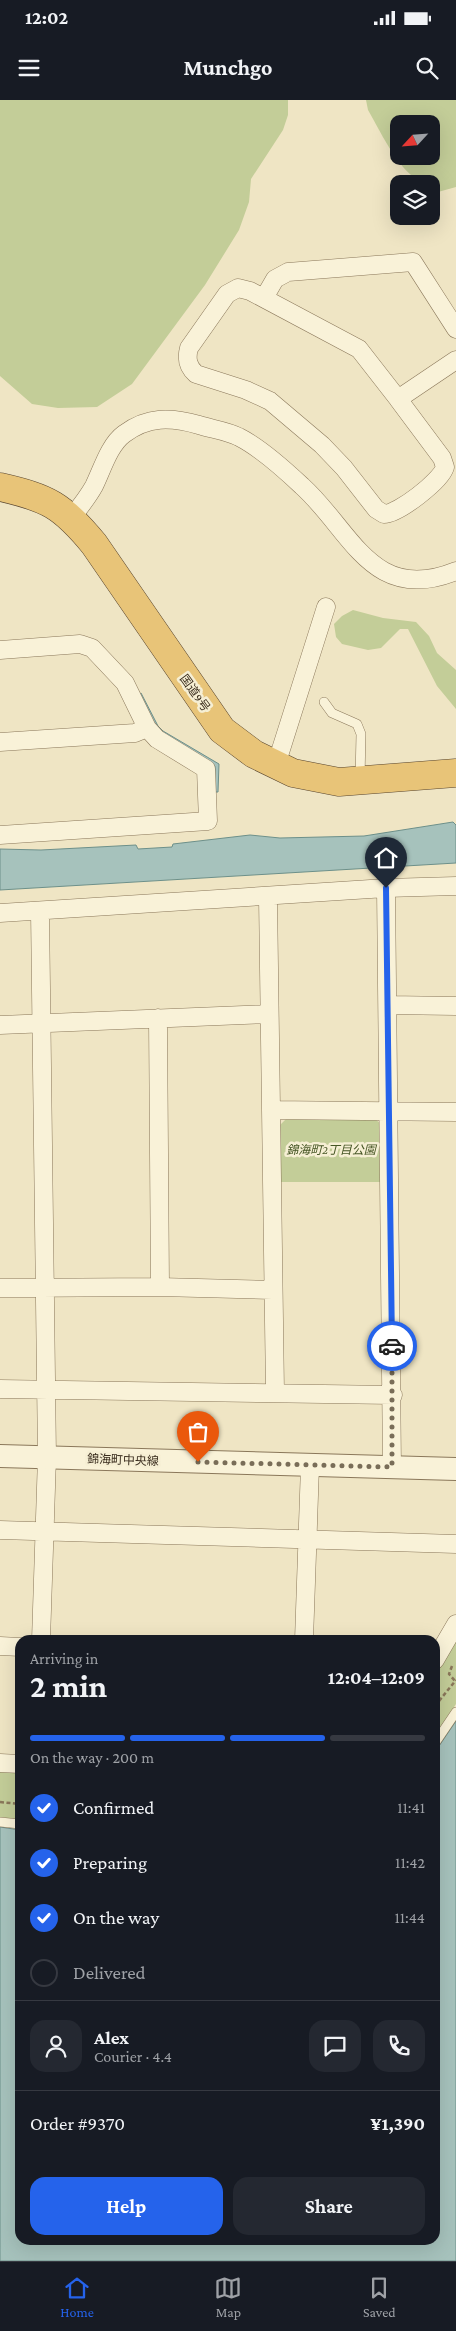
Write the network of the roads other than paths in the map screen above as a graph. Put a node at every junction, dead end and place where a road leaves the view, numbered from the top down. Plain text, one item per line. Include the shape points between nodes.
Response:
1 (264, 298) junction
2 (456, 329) edge
3 (456, 360) edge
4 (398, 398) junction
5 (0, 487) edge
6 (72, 518) junction
7 (456, 571) edge
8 (326, 607) dead end
9 (0, 650) edge
10 (324, 702) dead end
11 (147, 728) junction
12 (0, 742) edge
13 (276, 765) junction
14 (456, 773) edge
15 (360, 780) junction
16 (0, 835) edge
17 (456, 886) edge
18 (386, 888) junction
19 (268, 896) junction
20 (40, 911) junction
21 (0, 913) edge
22 (388, 1006) junction
23 (456, 1006) edge
24 (268, 1014) junction
25 (158, 1018) junction
26 (42, 1022) junction
27 (0, 1024) edge
28 (271, 1110) junction
29 (388, 1110) junction
30 (456, 1112) edge
31 (160, 1287) junction
32 (0, 1288) edge
33 (45, 1289) junction
34 (272, 1290) junction
35 (0, 1389) edge
36 (46, 1390) junction
37 (275, 1392) junction
38 (393, 1396) junction
39 (0, 1456) edge
40 (47, 1457) junction
41 (310, 1466) junction
42 (392, 1467) junction
43 (456, 1469) edge
44 (0, 1530) edge
45 (44, 1531) junction
46 (308, 1540) junction
47 (456, 1544) edge
48 (456, 1624) edge
49 (41, 1635) edge
50 (304, 1635) edge
51 (0, 1646) edge
52 (15, 1647) edge
53 (440, 1651) edge
54 (456, 1712) edge
55 (440, 1736) edge
56 (0, 1763) edge
57 (15, 1764) edge
58 (0, 1822) edge
59 (15, 1824) edge

1 - 2 street via 275,279 288,272 413,262
1 - 4 street via 359,349
1 - 4 street via 243,289 227,294 189,348 187,356 192,370 202,377 270,401 322,445 376,509 384,514 396,512 440,478 445,467 442,458
3 - 4 street
5 - 6 highway, 国道9号 via 46,500
6 - 7 street via 90,492 117,440 134,428 170,418 239,437 302,486 366,560 383,571 401,578 420,579
6 - 13 highway, 国道9号 via 94,544 222,730 254,754
8 - 13 street
9 - 11 street via 80,644 92,648 125,683
10 - 15 lane via 332,713 357,724 361,734
11 - 12 street via 135,733
11 - 16 street via 157,739 206,769 208,821
13 - 15 highway, 国道9号 via 293,773 340,782
14 - 15 highway, 国道9号
17 - 18 street
18 - 19 street
18 - 22 street
19 - 20 street
19 - 24 street
20 - 21 street
20 - 26 street
22 - 23 street
22 - 29 street
24 - 25 street
24 - 28 street
25 - 26 street
25 - 31 street
26 - 27 street
26 - 33 street
28 - 29 street
28 - 34 street
29 - 30 street
29 - 38 street
31 - 33 street
31 - 34 street
32 - 33 street
33 - 36 street
34 - 37 street
35 - 36 street
36 - 37 street
36 - 40 street
37 - 38 street
38 - 42 street
39 - 40 street, 錦海町中央線
40 - 41 street, 錦海町中央線
40 - 45 street
41 - 42 street, 錦海町中央線
41 - 46 street
42 - 43 street, 錦海町中央線
44 - 45 street
45 - 46 street
45 - 49 street
46 - 47 street
46 - 50 street
48 - 53 street
51 - 52 street
54 - 55 lane
56 - 57 street
58 - 59 lane

